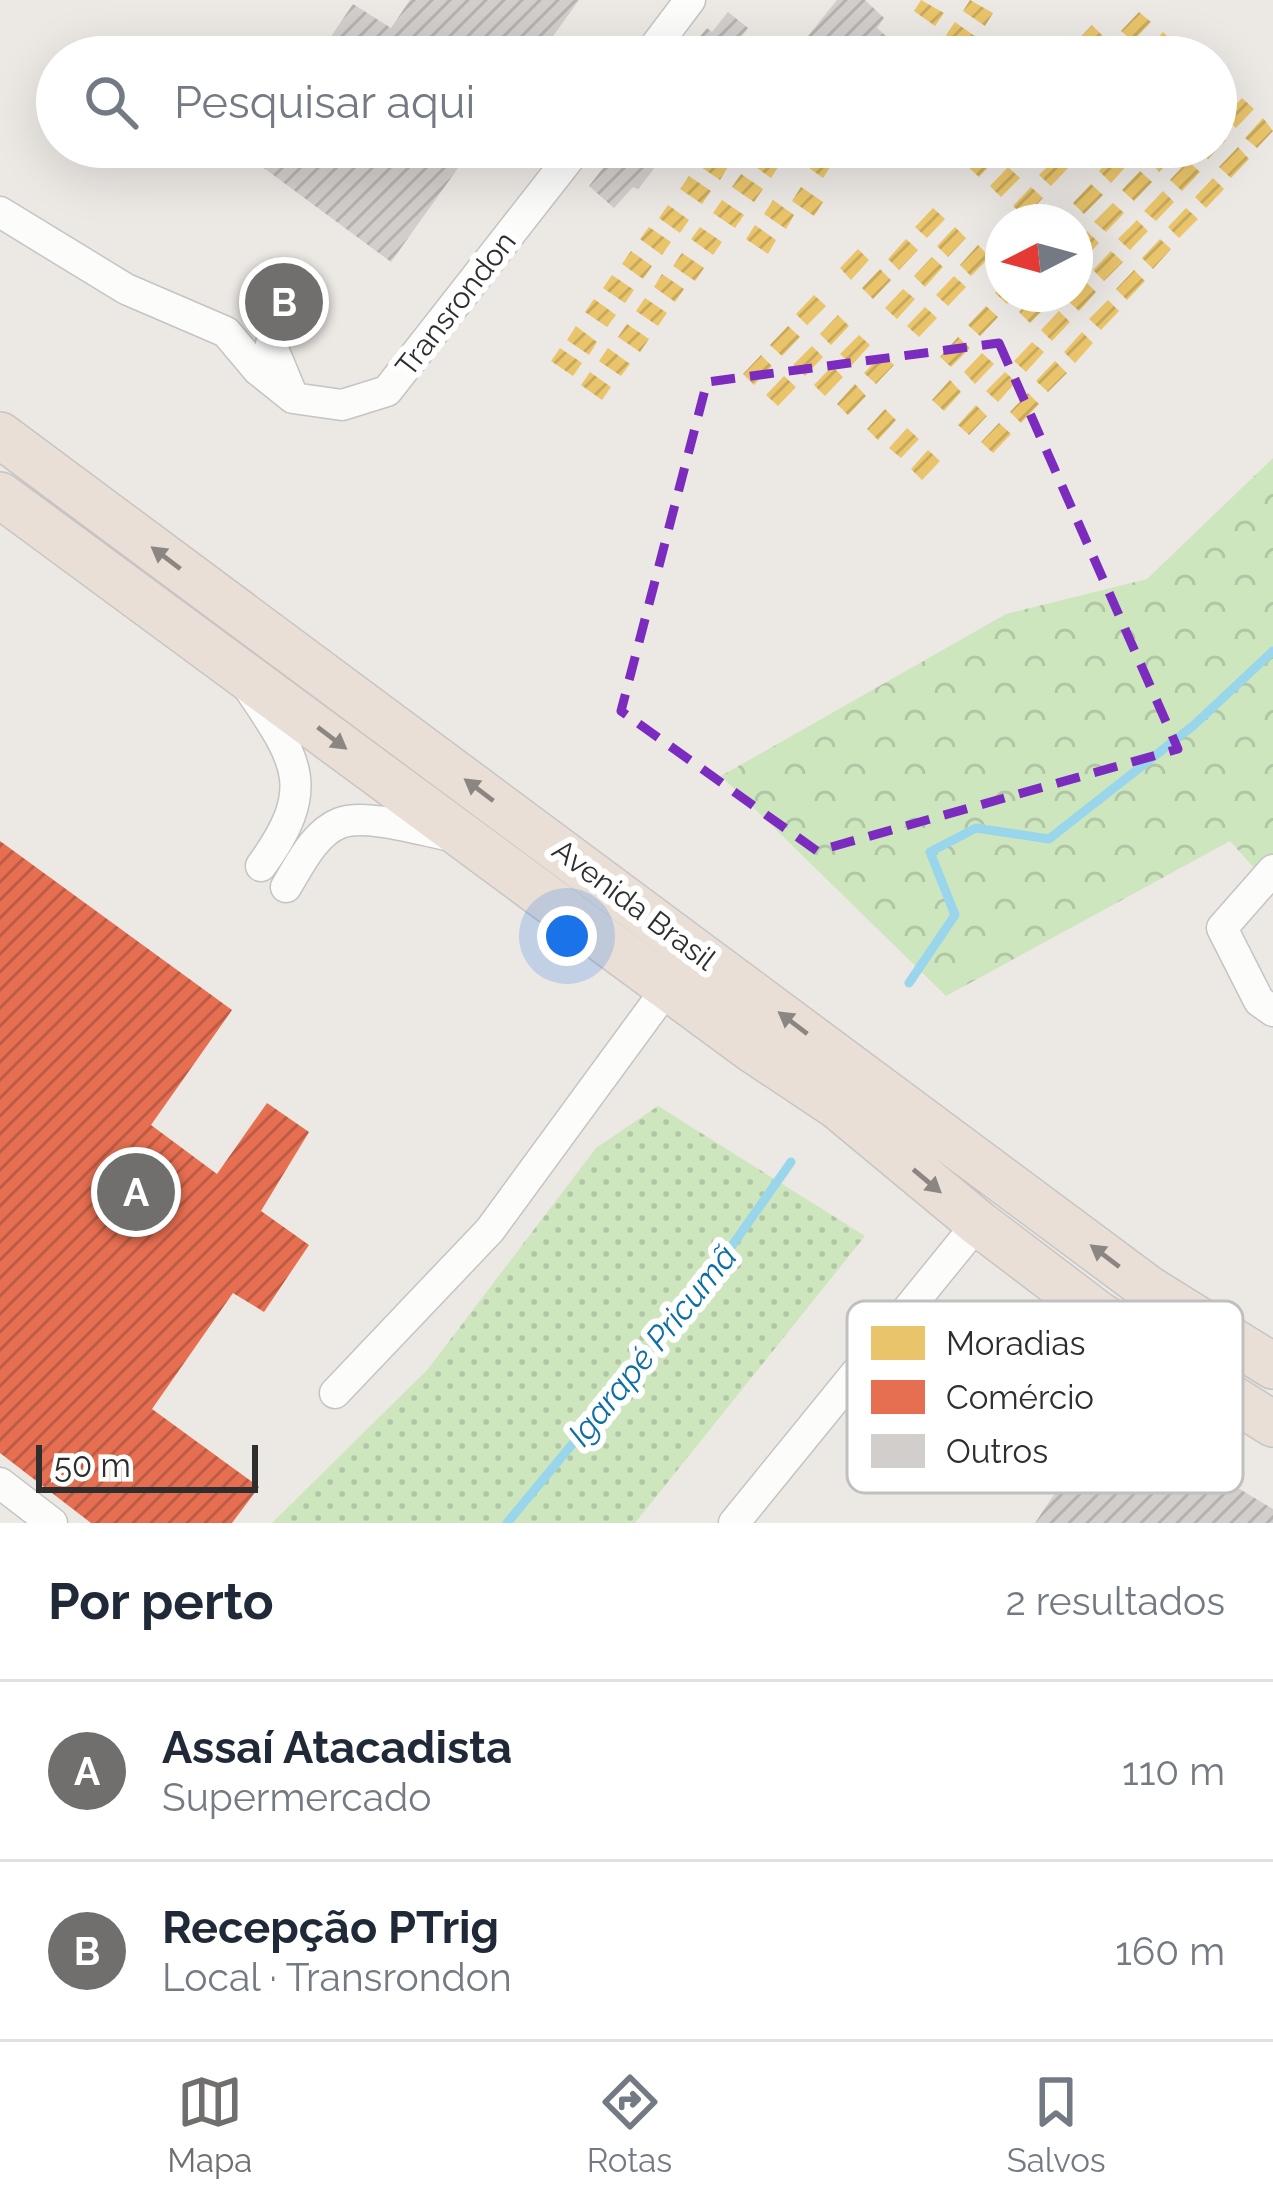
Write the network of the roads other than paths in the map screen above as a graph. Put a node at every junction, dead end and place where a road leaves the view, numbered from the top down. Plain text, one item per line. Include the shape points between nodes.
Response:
1 (690, 0) edge
2 (662, 36) edge
3 (562, 168) edge
4 (0, 212) edge
5 (277, 326) dead end
6 (293, 398) junction
7 (0, 434) edge
8 (0, 495) edge
9 (233, 665) junction
10 (468, 839) junction
11 (261, 866) dead end
12 (1273, 870) edge
13 (286, 887) dead end
14 (668, 987) junction
15 (1273, 1011) edge
16 (978, 1223) junction
17 (915, 1301) edge
18 (1081, 1301) edge
19 (1168, 1301) edge
20 (1243, 1347) edge
21 (1273, 1366) edge
22 (847, 1384) edge
23 (335, 1394) dead end
24 (1243, 1405) edge
25 (1273, 1424) edge
26 (0, 1484) edge
27 (52, 1523) edge
28 (734, 1523) edge

1 - 2 street
3 - 6 street, Transrondon via 387,391 342,405
4 - 6 street via 126,290 226,332
5 - 6 street via 271,344
19 -> 7 highway, Avenida Brasil
8 - 9 highway, Avenida Brasil
9 -> 10 highway, Avenida Brasil
9 - 11 street via 294,770 298,802
10 - 13 street via 340,823 314,843
10 - 14 highway, Avenida Brasil
12 - 15 street via 1222,928 1259,1001
14 -> 16 highway, Avenida Brasil via 837,1106
14 - 23 street via 490,1230
16 - 17 street
16 - 18 highway, Avenida Brasil
21 -> 20 highway, Avenida Brasil
22 - 28 street
24 - 25 highway, Avenida Brasil
26 - 27 street

